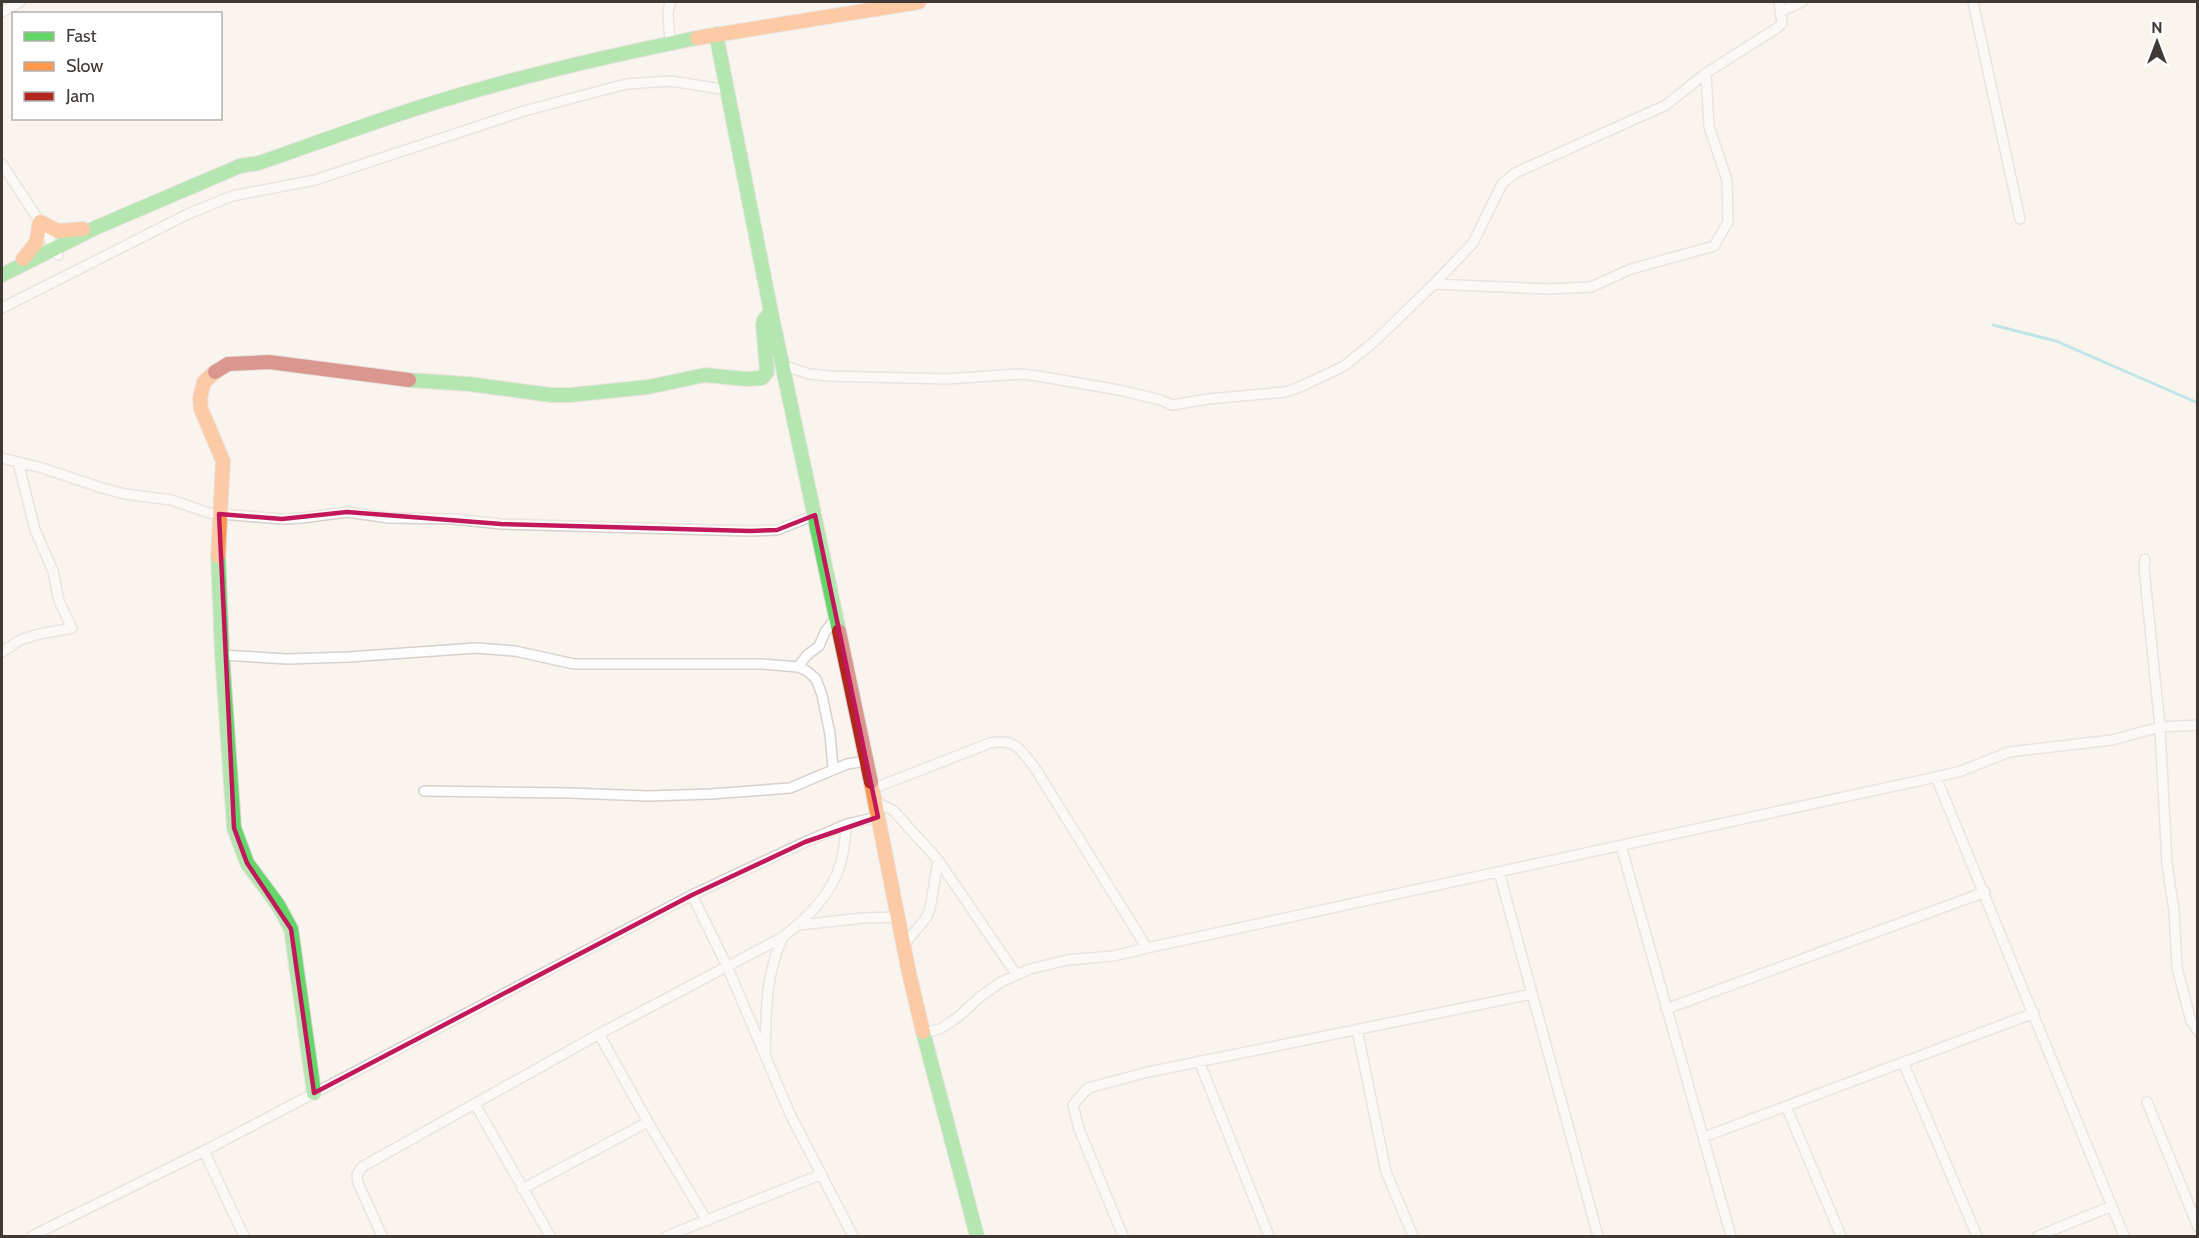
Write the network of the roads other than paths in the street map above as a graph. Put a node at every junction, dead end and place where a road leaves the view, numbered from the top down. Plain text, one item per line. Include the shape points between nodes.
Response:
1 (20, 2) edge
2 (670, 2) edge
3 (919, 2) edge
4 (1802, 2) edge
5 (1973, 2) edge
6 (1780, 6) edge
7 (2, 12) edge
8 (716, 34) junction
9 (670, 43) junction
10 (1706, 74) junction
11 (728, 90) junction
12 (260, 163) junction
13 (2, 164) edge
14 (2020, 219) dead end
15 (40, 222) junction
16 (94, 228) junction
17 (56, 251) junction
18 (16, 267) junction
19 (2, 275) edge
20 (2, 283) edge
21 (1434, 284) junction
22 (2, 308) edge
23 (771, 312) junction
24 (783, 365) junction
25 (2, 458) edge
26 (18, 462) junction
27 (219, 514) junction
28 (815, 515) junction
29 (2145, 559) dead end
30 (836, 618) junction
31 (2, 652) edge
32 (222, 655) junction
33 (798, 667) junction
34 (2198, 725) edge
35 (2160, 727) junction
36 (866, 762) junction
37 (833, 769) junction
38 (1936, 777) junction
39 (424, 790) dead end
40 (874, 796) junction
41 (878, 816) junction
42 (847, 824) junction
43 (1621, 846) junction
44 (938, 860) junction
45 (1499, 872) junction
46 (1984, 892) junction
47 (693, 895) junction
48 (897, 917) junction
49 (799, 925) junction
50 (783, 937) junction
51 (903, 946) junction
52 (1146, 948) junction
53 (727, 966) junction
54 (1016, 974) junction
55 (1532, 994) junction
56 (1666, 1010) junction
57 (2034, 1012) junction
58 (1357, 1029) junction
59 (2198, 1031) edge
60 (923, 1033) junction
61 (599, 1034) junction
62 (765, 1059) junction
63 (1199, 1061) junction
64 (1903, 1062) junction
65 (315, 1093) junction
66 (2147, 1102) dead end
67 (475, 1104) junction
68 (1786, 1106) junction
69 (648, 1122) junction
70 (1704, 1137) junction
71 (204, 1151) junction
72 (822, 1174) junction
73 (522, 1189) junction
74 (2112, 1206) junction
75 (707, 1221) junction
76 (2198, 1227) edge
77 (32, 1236) edge
78 (244, 1236) edge
79 (382, 1236) edge
80 (550, 1236) edge
81 (667, 1236) edge
82 (853, 1236) edge
83 (977, 1236) edge
84 (1123, 1236) edge
85 (1269, 1236) edge
86 (1413, 1236) edge
87 (1598, 1236) edge
88 (1731, 1236) edge
89 (1841, 1236) edge
90 (1977, 1236) edge
91 (2038, 1236) edge
92 (2124, 1236) edge

1 - 7 street
2 - 9 street
3 - 8 street
4 - 6 street
5 - 14 street
6 - 10 street via 1782,23 1777,28
8 - 9 street
8 - 11 street
9 - 12 street via 464,93
10 - 21 street via 1666,105 1515,172 1502,184 1473,243
10 - 21 street via 1709,127 1727,180 1728,222 1714,246 1631,269 1591,286 1548,289
11 - 22 street via 670,81 626,84 524,111 315,180 232,196 188,214
11 - 23 street
12 - 16 street via 240,166
12 - 17 street
13 - 15 street
15 - 16 street via 58,231
15 - 17 street
15 - 18 street via 36,246
16 - 17 street
17 - 18 street
17 - 20 street
18 - 19 street
21 - 24 street via 1344,366 1300,387 1272,394 1173,405 1038,375 946,379 829,376
23 - 24 street
23 - 27 street via 763,325 767,372 762,378 705,375 648,387 551,395 269,362 224,365 204,382 200,398 203,417 223,461
24 - 28 street
25 - 26 street
26 - 27 street via 125,494 171,500
26 - 31 street via 35,530 72,628 20,640
27 - 28 street via 282,519 347,512 501,524 750,531 777,530
27 - 32 street
28 - 30 street
29 - 35 street
30 - 33 street via 819,646
30 - 36 street
32 - 33 street via 286,659 476,648 515,651 574,664
32 - 65 street via 234,828 247,863 291,929
33 - 37 street via 816,680 822,695
34 - 35 street
35 - 38 street via 2112,740 2009,752
35 - 59 street via 2177,968 2191,1021
36 - 37 street
36 - 40 street
37 - 39 street via 790,788 711,794
38 - 43 street
38 - 46 street
40 - 41 street
40 - 44 street via 893,810
40 - 52 street via 990,743 1016,745 1035,768
41 - 42 street
41 - 48 street
42 - 47 street
42 - 49 street via 841,862 829,890
43 - 45 street
43 - 56 street
44 - 51 street via 930,909
44 - 54 street
45 - 52 street
45 - 55 street
46 - 56 street
46 - 57 street
47 - 53 street
47 - 65 street
48 - 49 street
48 - 51 street
49 - 50 street
50 - 53 street
50 - 62 street via 768,985
51 - 60 street
52 - 54 street via 1044,964
53 - 61 street
53 - 62 street
54 - 60 street via 980,997 951,1023
55 - 58 street
55 - 87 street
56 - 70 street
57 - 64 street
57 - 74 street
58 - 63 street
58 - 86 street via 1386,1172
60 - 83 street
61 - 67 street
61 - 69 street
62 - 72 street
63 - 84 street via 1088,1088 1073,1106
63 - 85 street
64 - 68 street
64 - 90 street
65 - 71 street
66 - 76 street
67 - 73 street
67 - 79 street via 360,1170 356,1178
68 - 70 street
68 - 89 street
69 - 73 street
69 - 75 street
70 - 88 street
71 - 77 street
71 - 78 street
72 - 75 street
72 - 82 street
73 - 80 street
74 - 91 street
74 - 92 street
75 - 81 street

